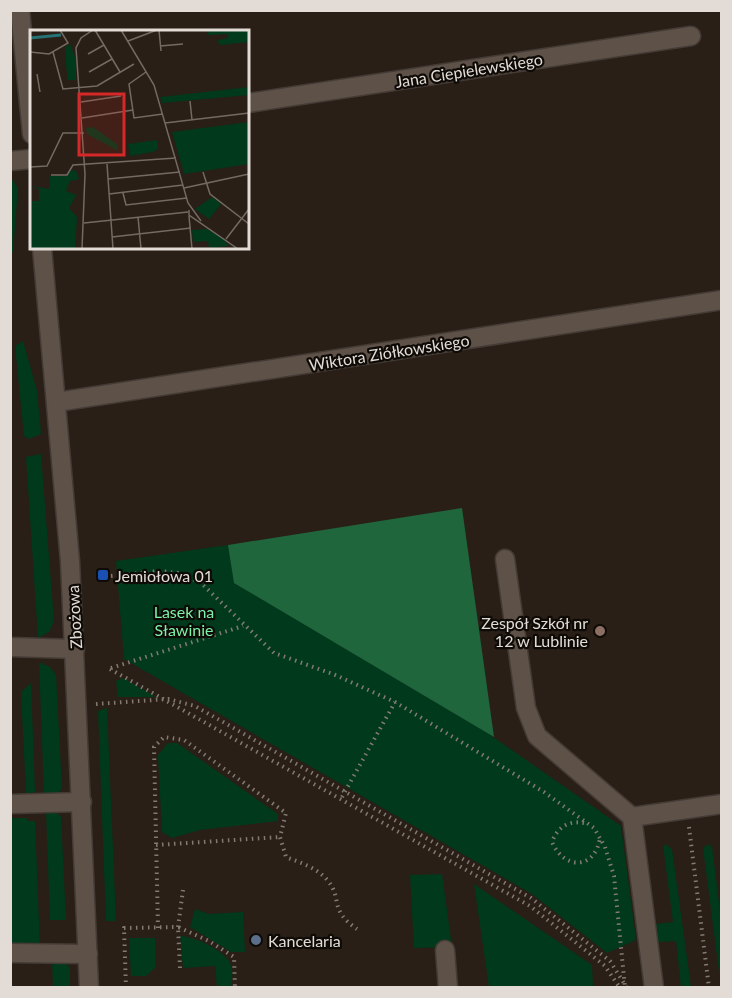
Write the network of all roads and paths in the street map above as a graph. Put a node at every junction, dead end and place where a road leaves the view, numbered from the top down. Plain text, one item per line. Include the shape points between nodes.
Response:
1 (20, 10) edge
2 (691, 36) dead end
3 (249, 103) edge
4 (30, 113) edge
5 (30, 159) edge
6 (10, 161) edge
7 (42, 249) edge
8 (722, 300) edge
9 (57, 402) junction
10 (505, 559) dead end
11 (111, 576) dead end
12 (243, 626) junction
13 (10, 647) edge
14 (75, 649) junction
15 (168, 699) junction
16 (395, 702) junction
17 (78, 705) junction
18 (345, 792) junction
19 (342, 797) junction
20 (82, 802) junction
21 (10, 804) edge
22 (722, 804) edge
23 (687, 809) junction
24 (632, 817) junction
25 (587, 823) junction
26 (280, 837) junction
27 (600, 838) junction
28 (156, 845) junction
29 (183, 890) dead end
30 (178, 927) junction
31 (158, 928) junction
32 (357, 929) dead end
33 (445, 950) dead end
34 (10, 953) edge
35 (88, 954) junction
36 (180, 968) dead end
37 (624, 986) edge
38 (89, 987) edge
39 (126, 987) edge
40 (235, 987) edge
41 (448, 987) edge
42 (654, 987) edge
43 (709, 987) edge

1 - 4 street
2 - 3 street, Jana Ciepielewskiego
5 - 6 street
7 - 9 street, Zbożowa
8 - 9 street, Wiktora Ziółkowskiego
9 - 14 street, Zbożowa
10 - 24 street via 526,708 537,736
11 - 12 path via 178,573 200,582
12 - 15 path via 110,669
12 - 16 path via 274,653
13 - 14 street
14 - 17 street, Zbożowa
15 - 17 path
15 - 18 path via 195,706
15 - 19 path
16 - 18 path
16 - 25 path via 544,792
17 - 20 street, Zbożowa
18 - 19 path
18 - 37 path via 531,898 610,961
19 - 37 path via 530,906
20 - 21 street
20 - 35 street, Zbożowa
22 - 23 street
23 - 24 street
23 - 43 path
24 - 42 street
25 - 27 path
25 - 27 path via 565,824 555,832 552,842 557,853 570,862 583,862 592,858
26 - 28 path
26 - 28 path via 286,813 184,740 164,737 154,747
26 - 32 path via 286,857 315,869 330,882 338,912
27 - 37 path via 614,876
28 - 31 path
29 - 30 path
30 - 31 path
30 - 36 path
30 - 40 path via 234,957
31 - 39 path via 124,928
33 - 41 street
34 - 35 street
35 - 38 street, Zbożowa

